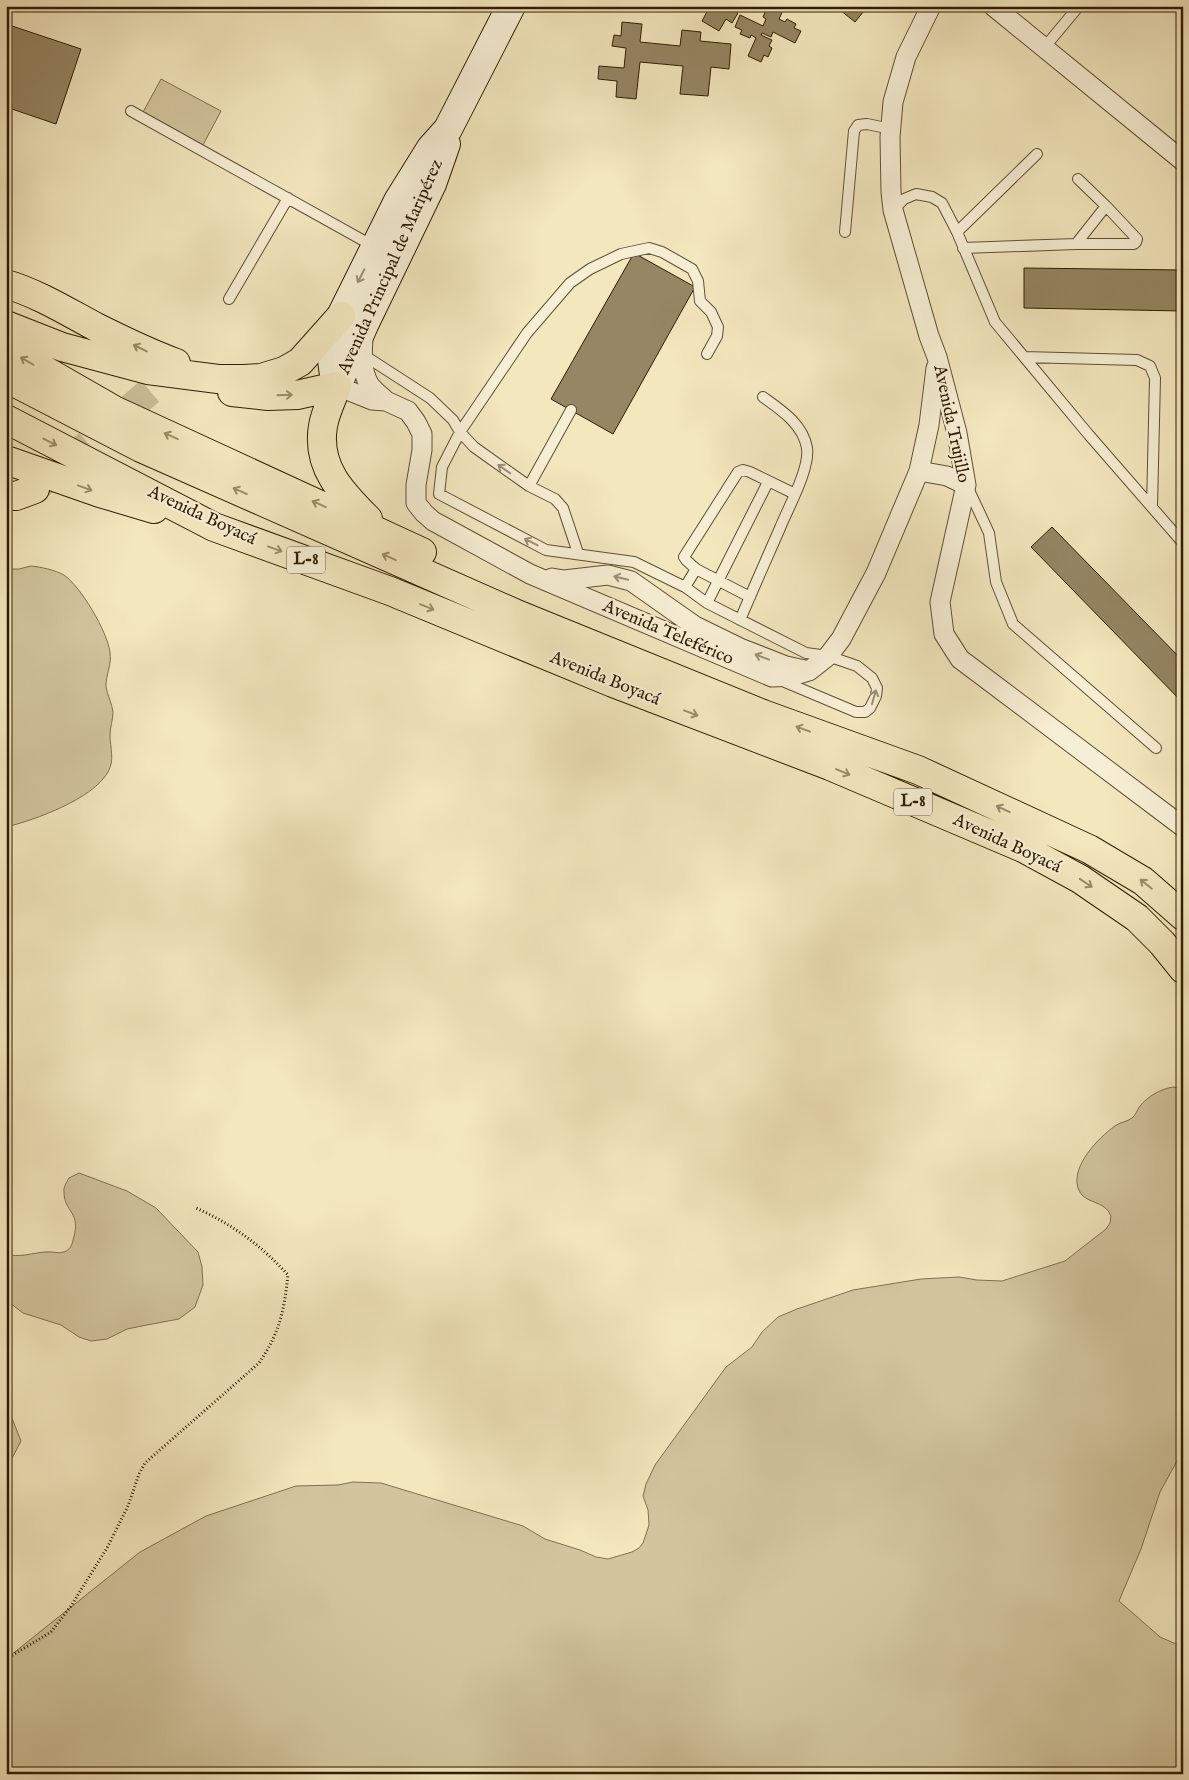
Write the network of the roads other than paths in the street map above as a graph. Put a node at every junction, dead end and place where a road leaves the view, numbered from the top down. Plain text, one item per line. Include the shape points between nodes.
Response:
1 (511, 6) edge
2 (931, 6) edge
3 (993, 6) edge
4 (1079, 6) edge
5 (1044, 48) junction
6 (131, 111) dead end
7 (891, 129) junction
8 (1037, 154) dead end
9 (1183, 161) edge
10 (1078, 179) dead end
11 (288, 198) junction
12 (1106, 206) junction
13 (408, 207) junction
14 (893, 210) junction
15 (845, 232) dead end
16 (957, 232) junction
17 (1076, 244) junction
18 (376, 247) junction
19 (963, 248) junction
20 (6, 284) edge
21 (229, 299) dead end
22 (352, 320) junction
23 (6, 325) edge
24 (6, 348) edge
25 (362, 354) junction
26 (707, 354) dead end
27 (937, 357) junction
28 (1024, 357) junction
29 (6, 378) edge
30 (218, 379) junction
31 (337, 386) junction
32 (150, 391) tunnel mouth
33 (763, 397) dead end
34 (386, 401) junction
35 (571, 410) dead end
36 (6, 419) edge
37 (460, 432) junction
38 (6, 460) edge
39 (919, 471) junction
40 (768, 482) junction
41 (966, 485) junction
42 (529, 486) junction
43 (35, 489) tunnel mouth
44 (795, 494) junction
45 (6, 495) edge
46 (1152, 507) junction
47 (214, 527) junction
48 (379, 531) junction
49 (1183, 543) edge
50 (578, 553) junction
51 (696, 569) junction
52 (530, 574) junction
53 (718, 580) junction
54 (685, 587) junction
55 (750, 597) junction
56 (707, 603) junction
57 (740, 620) junction
58 (828, 656) junction
59 (808, 671) junction
60 (772, 677) junction
61 (675, 680) junction
62 (1156, 748) dead end
63 (1183, 827) edge
64 (1183, 916) edge
65 (1183, 969) edge

1 - 13 street, Avenida Principal de Maripérez via 448,129 431,148
2 - 7 street, Avenida Trujillo via 906,58 893,102
3 - 5 street
4 - 5 lane
5 - 9 street
6 - 11 lane
7 - 14 street, Avenida Trujillo
7 - 15 lane via 867,124 858,125 854,131
8 - 16 lane
10 - 12 lane
11 - 18 lane
11 - 21 lane
12 - 17 lane
12 - 17 lane via 1137,238 1136,242
13 - 18 street, Avenida Principal de Maripérez
13 - 22 street, Avenida Principal de Maripérez
14 - 16 lane via 904,199 916,194 932,196 942,203
14 - 27 street, Avenida Trujillo
16 - 19 lane
17 - 19 lane
18 -> 22 street, Avenida Principal de Maripérez
19 - 28 lane via 995,322
30 -> 20 highway via 153,354 45,298
22 - 25 street, Avenida Teleférico
22 - 30 highway via 284,371 261,378
22 - 31 street, Avenida Principal de Maripérez via 334,334 331,354
23 - 30 highway via 62,347 148,370
48 -> 24 highway via 114,410
25 - 34 street, Avenida Teleférico via 364,372 370,385
25 - 37 lane via 430,398 453,420
26 - 37 lane via 718,327 700,301 698,281 692,269 648,248 621,254 570,283 527,333
27 - 39 street, Avenida Teleférico via 929,425
27 - 41 street, Avenida Trujillo via 957,433
28 - 46 lane
28 - 46 lane via 1137,360 1150,366 1155,378
61 -> 29 highway, Avenida Boyacá / L-8 via 518,615 141,448
32 -> 31 highway via 165,386 268,396 296,395
31 - 34 street, Avenida Teleférico via 372,400
31 - 48 highway via 322,427 330,477 342,494
33 - 44 lane via 800,428 806,446 807,456
34 - 52 street, Avenida Teleférico via 408,411 422,434 416,503 424,513 432,521
35 - 42 lane
36 -> 47 highway, Avenida Boyacá / L-8
42 -> 37 lane via 474,447
50 -> 37 lane via 546,550 439,494 442,466
38 -> 47 highway via 100,493
39 - 41 street via 947,476
39 - 58 street, Avenida Teleférico via 876,574 841,639
40 - 44 lane
40 - 51 lane via 750,472 738,472 684,557
40 - 53 lane
41 - 62 lane via 989,534 996,582 1013,624
41 - 63 street, Avenida Trujillo via 940,602 944,634 951,646 960,659
42 - 50 lane via 555,499 563,508
43 - 45 highway via 16,496
44 - 55 lane
46 - 49 lane
47 -> 65 highway, Avenida Boyacá / L-8 via 390,591 613,684 830,766 1023,848 1080,879 1137,918
48 - 61 highway via 600,634
50 - 54 lane via 634,562
51 - 53 lane
51 - 54 lane
59 -> 52 street, Avenida Teleférico via 740,648 695,626 631,581 608,576 564,580
52 - 60 street, Avenida Teleférico
53 - 55 lane
53 - 56 lane
54 - 56 lane
55 - 57 lane
56 - 57 lane
57 - 58 lane via 806,653
58 - 59 street, Avenida Teleférico
60 -> 58 lane via 856,712 865,712 876,696 877,688 872,678 857,666
59 - 60 street, Avenida Teleférico
64 -> 61 highway, Avenida Boyacá / L-8 via 1143,881 1089,849 918,770

